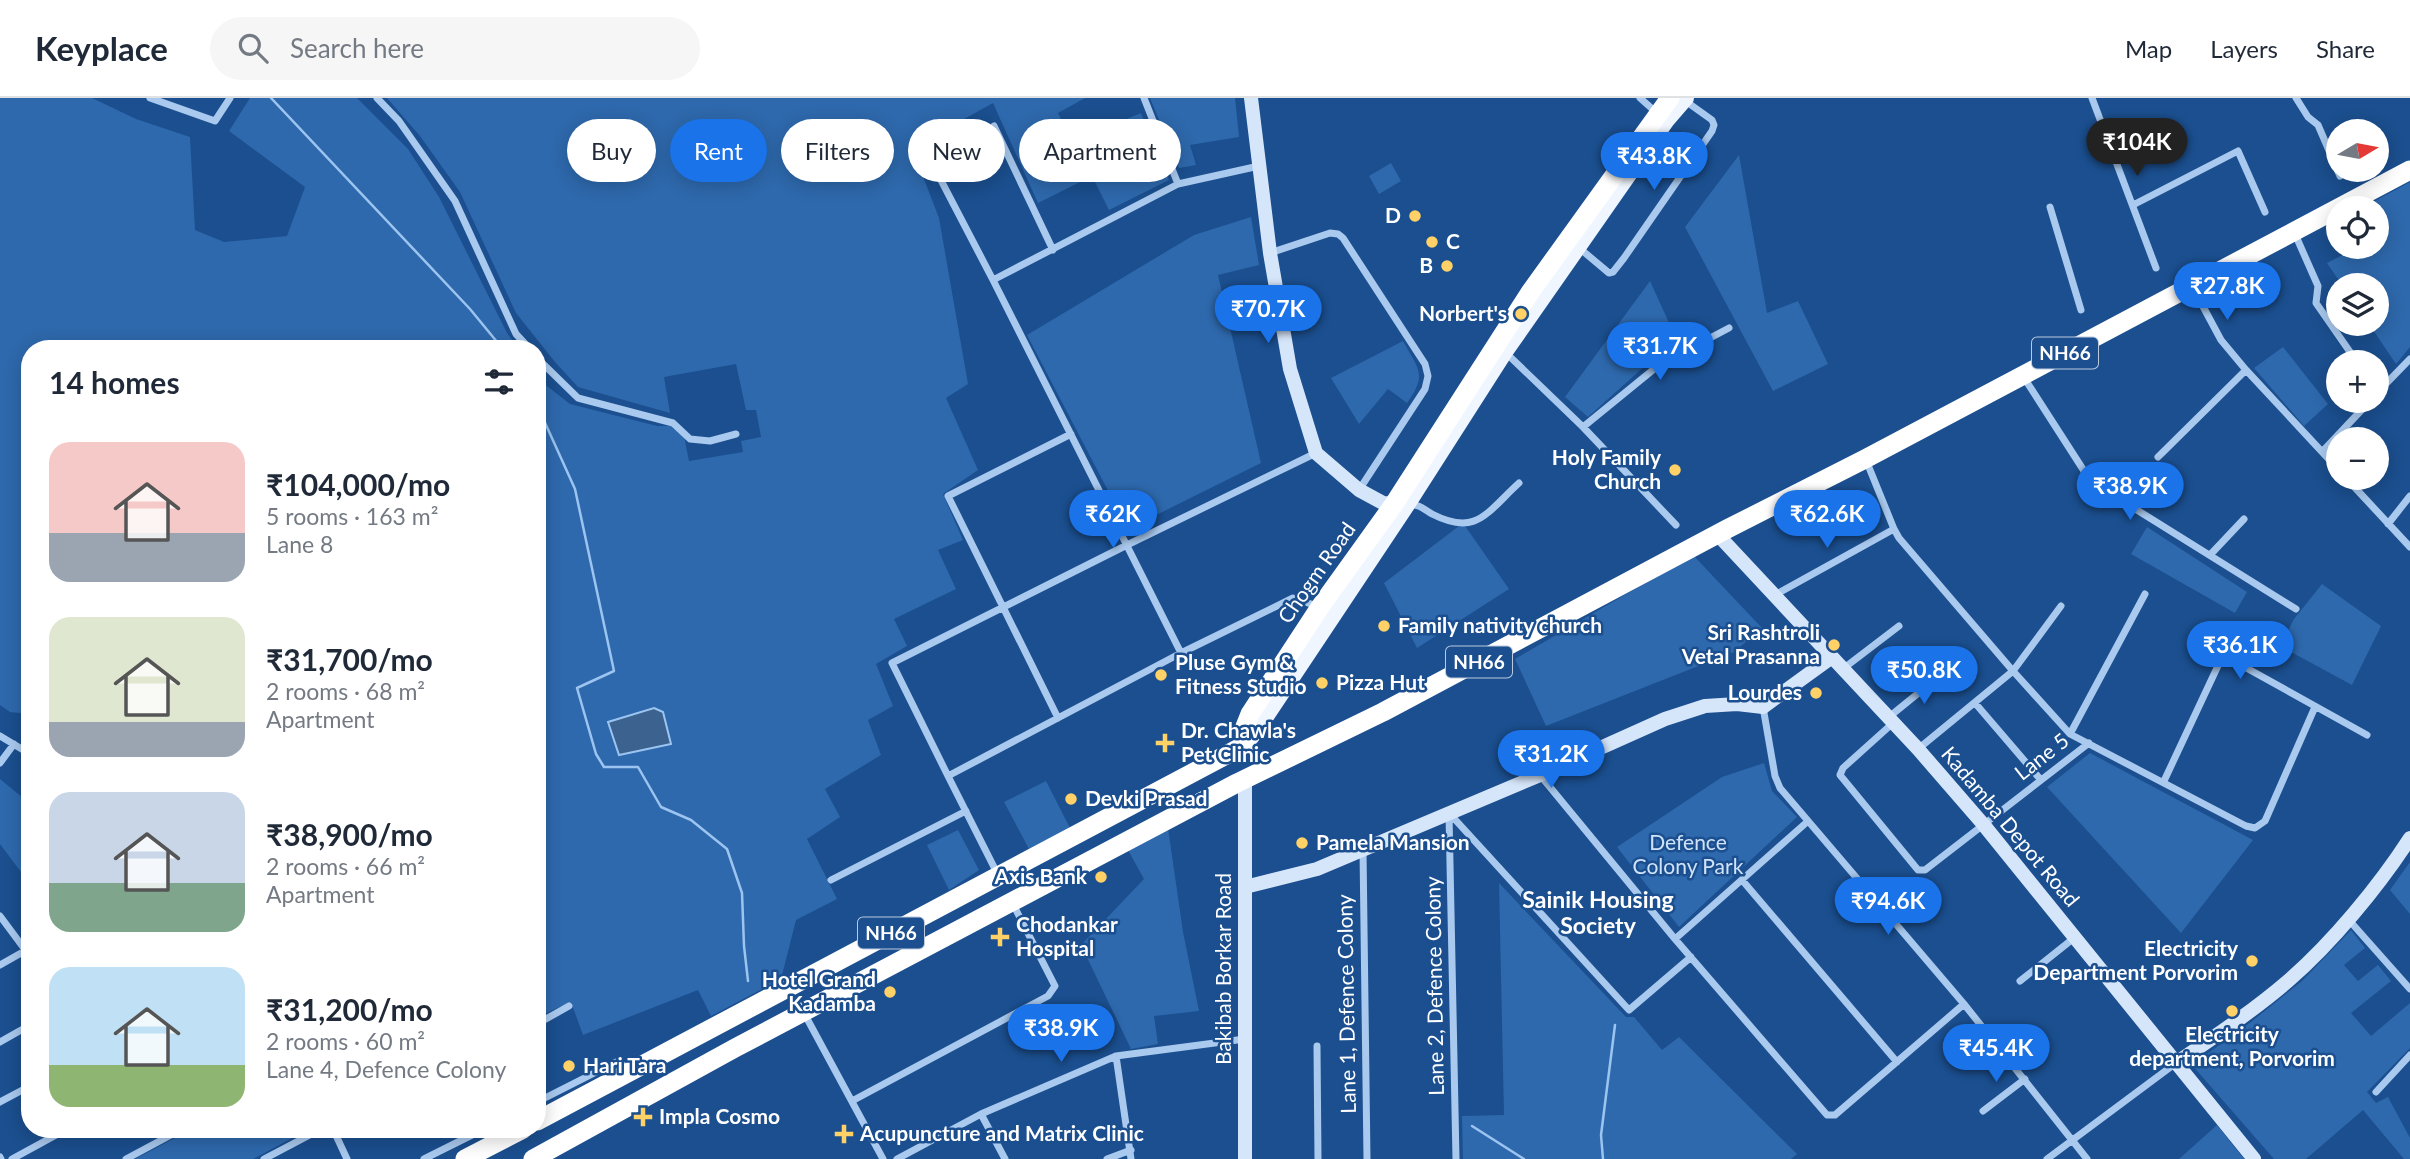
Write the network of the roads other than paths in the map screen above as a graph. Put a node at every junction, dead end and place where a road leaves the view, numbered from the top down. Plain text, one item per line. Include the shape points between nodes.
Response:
1 (150, 98) edge
2 (230, 98) edge
3 (377, 98) edge
4 (1144, 98) edge
5 (1251, 98) edge
6 (1640, 98) edge
7 (2092, 98) edge
8 (2296, 98) edge
9 (1680, 99) edge
10 (1662, 117) junction
11 (2326, 144) edge
12 (1005, 150) edge
13 (1259, 166) junction
14 (2410, 170) edge
15 (942, 182) edge
16 (1178, 184) junction
17 (2133, 205) junction
18 (2050, 207) dead end
19 (2265, 212) dead end
20 (2294, 232) junction
21 (1578, 247) junction
22 (1053, 250) junction
23 (1270, 253) junction
24 (2156, 268) dead end
25 (993, 280) junction
26 (2192, 286) junction
27 (2081, 310) dead end
28 (1729, 328) dead end
29 (522, 340) edge
30 (2349, 350) edge
31 (1505, 352) junction
32 (2410, 359) edge
33 (546, 367) edge
34 (2246, 370) junction
35 (2023, 376) junction
36 (2389, 380) edge
37 (2359, 413) edge
38 (1583, 427) junction
39 (1071, 434) junction
40 (736, 435) dead end
41 (2322, 452) junction
42 (1316, 453) junction
43 (2326, 456) edge
44 (2158, 457) dead end
45 (1865, 459) junction
46 (1519, 483) dead end
47 (1359, 490) junction
48 (2357, 490) edge
49 (2410, 496) edge
50 (1401, 504) junction
51 (2244, 519) dead end
52 (2388, 524) junction
53 (1676, 525) dead end
54 (1894, 529) junction
55 (1719, 536) junction
56 (1127, 545) junction
57 (2410, 547) edge
58 (2210, 555) junction
59 (2146, 594) dead end
60 (1774, 595) junction
61 (2061, 606) dead end
62 (1003, 607) junction
63 (2296, 609) dead end
64 (1327, 610) junction
65 (1899, 626) dead end
66 (1181, 653) junction
67 (1832, 657) junction
68 (1843, 669) junction
69 (2013, 671) junction
70 (1943, 673) dead end
71 (1975, 703) junction
72 (1763, 707) junction
73 (2315, 707) junction
74 (1058, 718) junction
75 (1891, 720) junction
76 (2070, 734) junction
77 (2367, 734) dead end
78 (0, 736) edge
79 (2089, 743) junction
80 (13, 744) junction
81 (21, 749) edge
82 (1918, 749) junction
83 (0, 763) edge
84 (1540, 775) junction
85 (948, 776) junction
86 (1245, 779) junction
87 (2041, 780) junction
88 (2164, 781) junction
89 (966, 811) junction
90 (1449, 813) junction
91 (1807, 822) junction
92 (1983, 824) junction
93 (2408, 844) edge
94 (1363, 850) junction
95 (999, 876) junction
96 (831, 880) dead end
97 (1742, 880) junction
98 (1245, 887) junction
99 (1012, 903) junction
100 (0, 916) edge
101 (2348, 919) junction
102 (2074, 938) junction
103 (1675, 939) junction
104 (21, 941) edge
105 (21, 953) edge
106 (1691, 957) junction
107 (0, 965) edge
108 (2020, 981) dead end
109 (2410, 989) edge
110 (1964, 1004) junction
111 (569, 1006) dead end
112 (803, 1012) junction
113 (546, 1019) edge
114 (21, 1031) edge
115 (1245, 1039) junction
116 (0, 1042) edge
117 (1317, 1046) dead end
118 (2410, 1055) edge
119 (1116, 1056) junction
120 (1897, 1062) junction
121 (2176, 1063) junction
122 (633, 1070) junction
123 (2025, 1079) junction
124 (21, 1091) edge
125 (2376, 1092) dead end
126 (546, 1097) edge
127 (852, 1101) junction
128 (0, 1102) edge
129 (1983, 1111) dead end
130 (981, 1114) junction
131 (546, 1116) edge
132 (50, 1138) edge
133 (165, 1138) edge
134 (303, 1138) edge
135 (337, 1138) edge
136 (466, 1138) edge
137 (506, 1138) edge
138 (2073, 1140) junction
139 (1131, 1150) junction
140 (12, 1159) edge
141 (126, 1159) edge
142 (264, 1159) edge
143 (346, 1159) edge
144 (424, 1159) edge
145 (466, 1159) edge
146 (533, 1159) edge
147 (883, 1159) edge
148 (897, 1159) edge
149 (1005, 1159) edge
150 (1107, 1159) edge
151 (1131, 1159) edge
152 (1245, 1159) edge
153 (1318, 1159) edge
154 (1367, 1159) edge
155 (1456, 1159) edge
156 (2047, 1159) edge
157 (2087, 1159) edge
158 (2255, 1159) edge

1 - 2 street via 215,121
3 - 29 street via 399,121 455,201
4 - 16 street
5 - 13 street
6 - 10 street
7 - 17 street
8 - 11 street via 2318,125
9 - 10 highway, Chogm Road
9 - 21 street via 1712,120 1712,131 1613,272
10 - 21 main road, Chogm Road
10 - 50 highway, Chogm Road via 1531,291
12 - 22 street
13 - 16 street
13 - 23 street
14 - 20 highway, NH66
15 - 25 street
16 - 22 street
17 - 19 street via 2238,151
17 - 24 street
18 - 27 street
20 - 26 highway, NH66
20 - 30 street via 2318,286 2316,303
21 - 31 main road, Chogm Road
22 - 25 street
23 - 42 street via 1290,369
23 - 47 street via 1338,234 1425,364 1425,389
25 - 39 street
26 - 34 street via 2221,340
26 - 35 highway, NH66
28 - 38 street via 1659,365
31 - 38 street
31 - 50 main road, Chogm Road
32 - 36 street
33 - 40 street via 578,398 673,423 690,439 710,441
34 - 41 street
34 - 44 street
35 - 45 highway, NH66
35 - 58 street via 2086,474
37 - 41 street
38 - 53 street
39 - 56 street
39 - 62 street via 948,496
41 - 43 street
42 - 47 street
42 - 56 street
45 - 54 street
45 - 55 highway, NH66
46 - 50 street via 1472,523 1456,524 1418,504
47 - 50 street via 1383,503
48 - 52 street
49 - 52 street
50 - 64 highway, Chogm Road
51 - 58 street
52 - 57 street
54 - 60 street
54 - 69 street
55 - 60 street, Kadamba Depot Road
55 - 86 highway, NH66
56 - 62 street
56 - 66 street
58 - 63 street
59 - 76 street
60 - 67 street, Kadamba Depot Road
61 - 69 street
62 - 74 street
62 - 85 street via 892,663
64 - 66 street via 1293,598
64 - 95 highway, Chogm Road / NH66 via 1250,714 1244,729 1245,746
65 - 68 street
66 - 74 street
67 - 68 street, Kadamba Depot Road
67 - 72 street
68 - 75 street, Kadamba Depot Road
69 - 71 street
69 - 76 street
70 - 75 street
71 - 82 street
71 - 87 street
72 - 84 street via 1705,706
72 - 91 street via 1775,776
73 - 77 street
73 - 88 street via 2260,826 2246,826
73 - 88 street via 2222,655
74 - 85 street
75 - 82 street, Kadamba Depot Road
75 - 92 street, Lane 5 via 1839,775 1918,870 1925,870
76 - 79 street
78 - 80 street
79 - 87 street, Lane 5
79 - 88 street
80 - 81 street
80 - 83 street
82 - 92 street, Kadamba Depot Road
84 - 90 street
84 - 103 street
85 - 89 street
86 - 98 street, Bakibab Borkar Road
86 - 99 highway, NH66
87 - 92 street, Lane 5
89 - 95 street
89 - 96 street
90 - 94 street
90 - 106 street via 1629,1010
90 - 155 street, Lane 2, Defence Colony
91 - 97 street
91 - 110 street
92 - 102 street, Kadamba Depot Road
93 - 101 street
94 - 98 street via 1317,869
94 - 154 street, Lane 1, Defence Colony
95 - 122 highway, NH66
97 - 103 street
97 - 120 street
98 - 115 street, Bakibab Borkar Road
99 - 112 highway, NH66
99 - 127 street via 1055,986 1048,996
100 - 104 street
101 - 109 street
101 - 121 street via 2290,979
102 - 108 street
102 - 121 street, Kadamba Depot Road
103 - 106 street
105 - 107 street
106 - 120 street via 1827,1115 1835,1115
110 - 120 street
110 - 123 street
111 - 113 street
112 - 127 street
112 - 146 highway, NH66
114 - 116 street
115 - 119 street
115 - 152 street, Bakibab Borkar Road
117 - 153 street
118 - 125 street
119 - 130 street
119 - 139 street
121 - 138 street
121 - 158 street, Kadamba Depot Road
122 - 126 street via 616,1062
122 - 131 highway, NH66
123 - 129 street
123 - 138 street
124 - 128 street
127 - 147 street
130 - 148 street
130 - 149 street
132 - 140 street
133 - 141 street
134 - 142 street
135 - 143 street
136 - 144 street
137 - 145 highway
138 - 156 street
138 - 157 street
139 - 150 street
139 - 151 street

